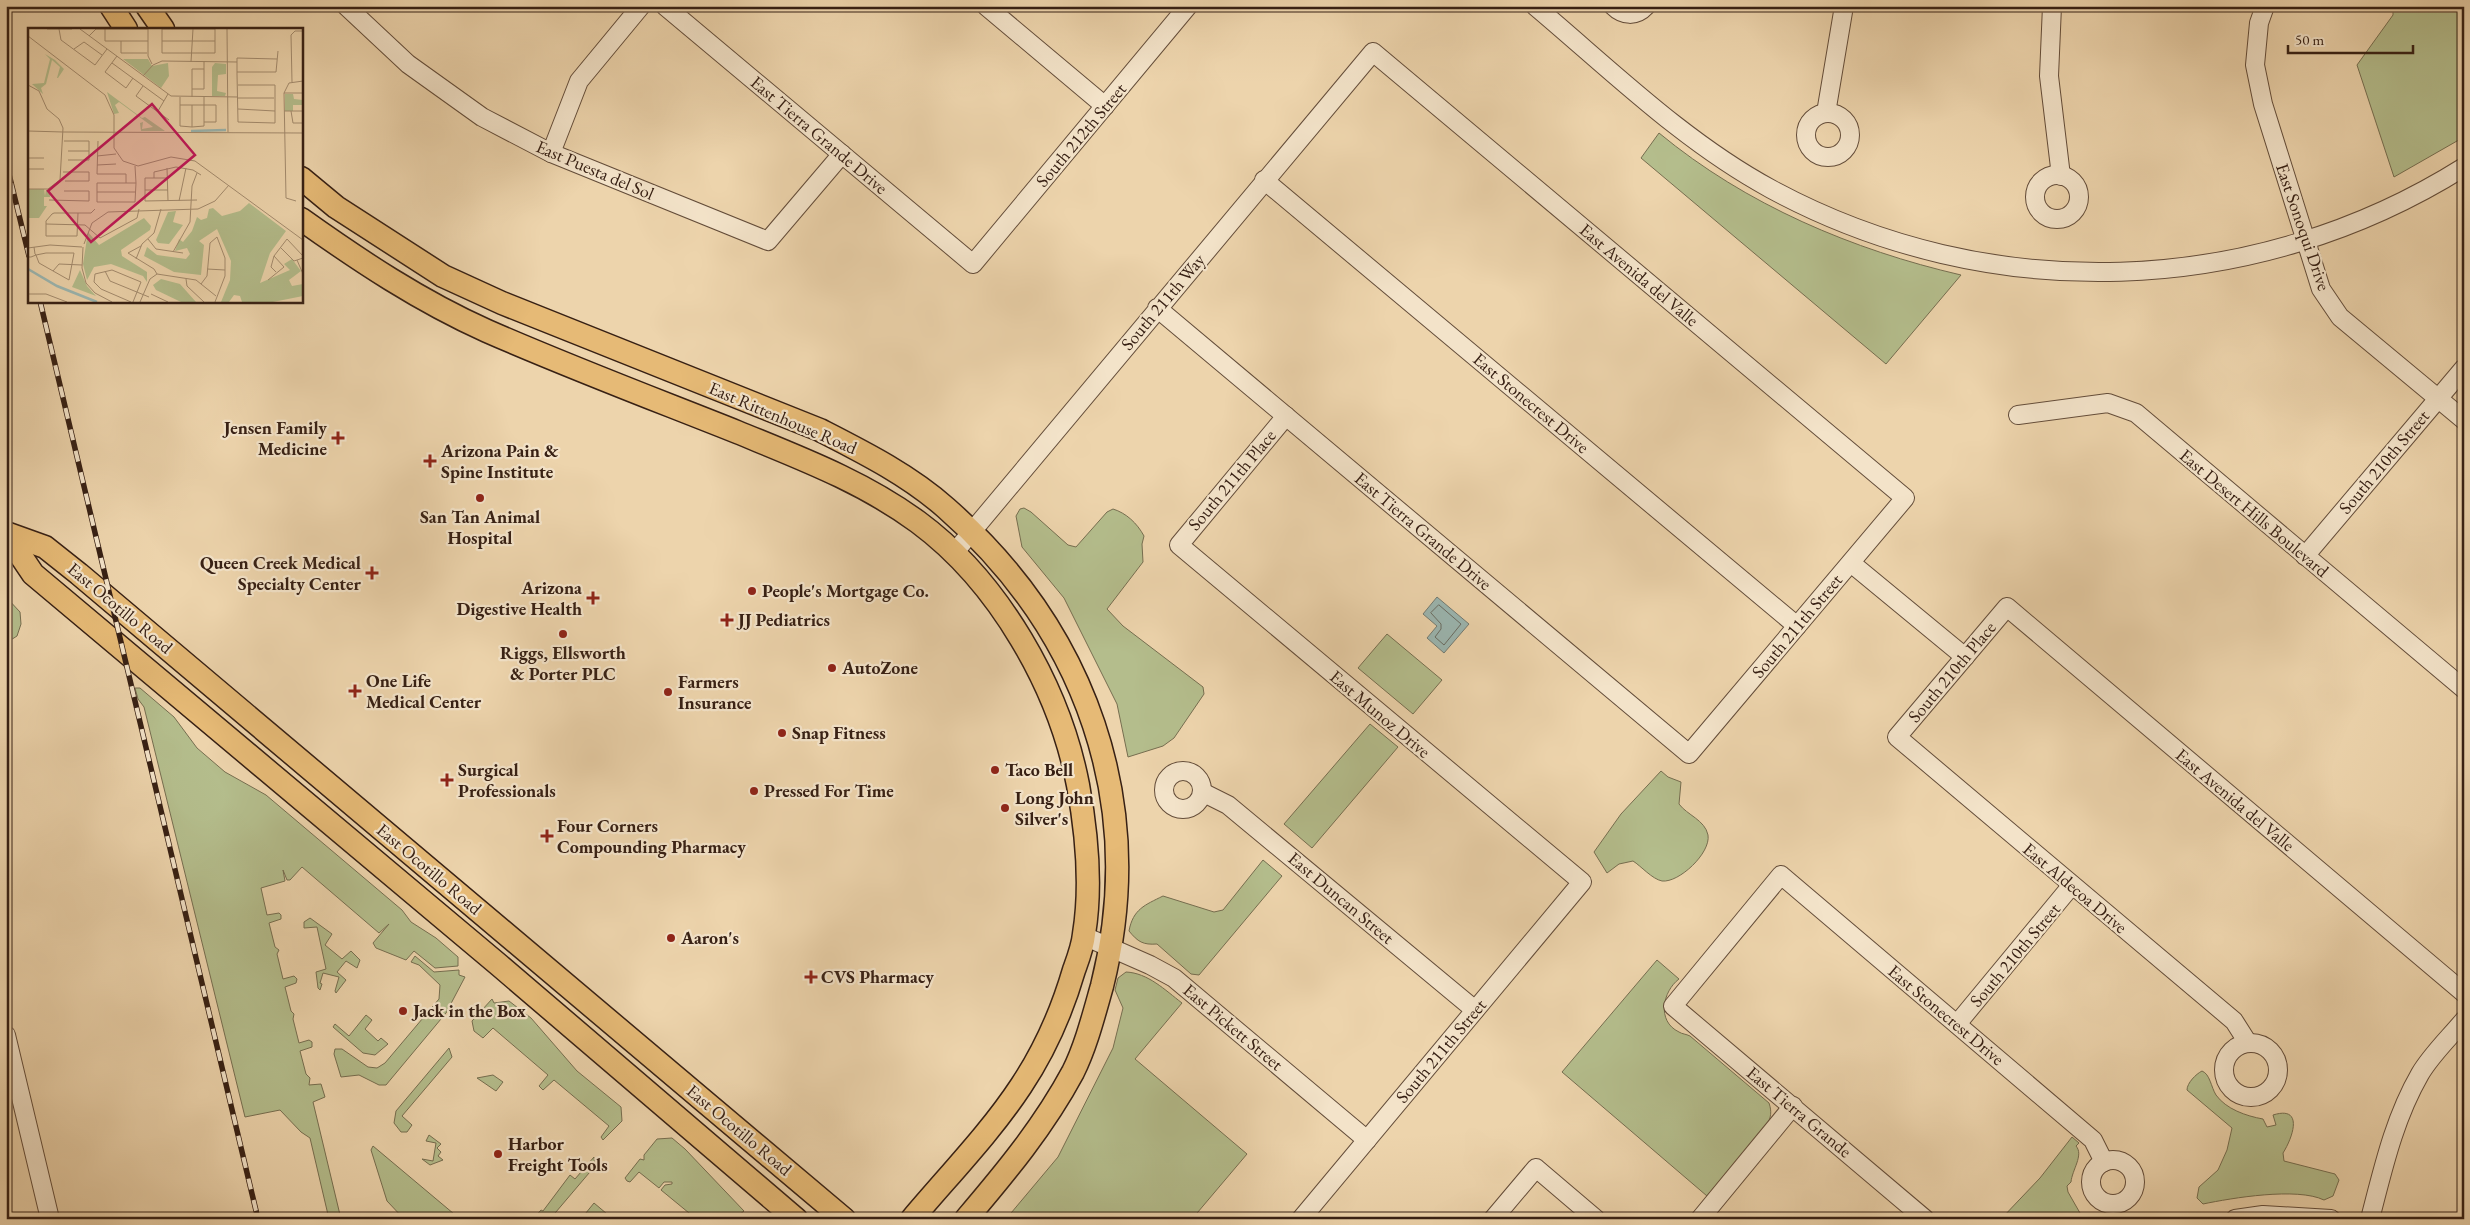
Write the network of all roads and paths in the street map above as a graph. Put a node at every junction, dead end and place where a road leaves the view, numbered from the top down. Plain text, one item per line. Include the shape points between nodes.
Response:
1 (111, 6) edge
2 (147, 6) edge
3 (346, 6) edge
4 (641, 6) edge
5 (665, 6) edge
6 (986, 6) edge
7 (1188, 6) edge
8 (1535, 6) edge
9 (1612, 6) edge
10 (1646, 6) edge
11 (1844, 6) edge
12 (2052, 6) edge
13 (2265, 6) edge
14 (125, 28) edge
15 (162, 28) edge
16 (1373, 52) joint
17 (1105, 106) junction
18 (1826, 113) dead end
19 (551, 153) junction
20 (842, 154) junction
21 (2464, 167) edge
22 (2061, 176) dead end
23 (302, 179) edge
24 (1264, 180) junction
25 (302, 220) edge
26 (2306, 242) junction
27 (974, 264) joint
28 (1157, 308) junction
29 (2464, 368) edge
30 (2438, 399) junction
31 (2018, 415) dead end
32 (1286, 416) junction
33 (2464, 420) edge
34 (1905, 498) joint
35 (972, 532) junction
36 (6, 533) edge
37 (1179, 545) joint
38 (954, 553) junction
39 (2305, 556) junction
40 (1851, 563) junction
41 (2007, 607) joint
42 (1797, 626) junction
43 (1965, 656) junction
44 (2464, 690) edge
45 (1897, 737) joint
46 (1689, 754) joint
47 (1202, 792) dead end
48 (1780, 875) joint
49 (1582, 882) joint
50 (2072, 885) junction
51 (1084, 936) junction
52 (1112, 947) junction
53 (2464, 993) edge
54 (1475, 1010) junction
55 (2464, 1020) edge
56 (1957, 1024) junction
57 (2248, 1043) dead end
58 (7, 1044) edge
59 (650, 1056) junction
60 (617, 1066) junction
61 (1793, 1106) junction
62 (1367, 1140) junction
63 (2104, 1162) dead end
64 (50, 1219) edge
65 (796, 1219) edge
66 (844, 1219) edge
67 (912, 1219) edge
68 (966, 1219) edge
69 (1301, 1219) edge
70 (1493, 1219) edge
71 (1596, 1219) edge
72 (1700, 1219) edge
73 (1925, 1219) edge
74 (2236, 1219) edge
75 (2331, 1219) edge
76 (2370, 1219) edge

1 - 14 main road
2 - 15 main road
3 - 19 street, East Puesta del Sol via 408,64 482,117
4 - 19 street via 579,81
5 - 20 street, East Tierra Grande Drive
6 - 17 street
7 - 17 street, South 212th Street
8 - 26 street via 1694,139 1770,188 1824,215 1886,238 1988,262 2071,272 2144,271 2229,261
9 - 10 street via 1624,14 1638,13
11 - 18 street
12 - 22 street via 2049,76
13 - 26 street, East Sonoqui Drive via 2259,23 2255,65 2263,104
16 - 24 street, South 211th Way
16 - 34 street, East Avenida del Valle
17 - 27 street, South 212th Street
19 - 20 street, East Puesta del Sol via 768,241
20 - 27 street, East Tierra Grande Drive
21 - 26 street via 2428,190 2374,216
23 - 35 main road, East Rittenhouse Road via 336,207 443,276 502,303 820,430 867,454 923,490
24 - 28 street, South 211th Way
24 - 42 street, East Stonecrest Drive
25 - 38 main road, East Rittenhouse Road via 358,260 414,294 485,330 852,480 919,523
26 - 30 street, East Sonoqui Drive via 2321,289 2340,316
28 - 32 street, East Tierra Grande Drive
28 - 35 street, South 211th Way
29 - 30 street, South 210th Street
30 - 33 street, East Sonoqui Drive
30 - 39 street, South 210th Street
31 - 39 street, East Desert Hills Boulevard via 2108,403 2136,413
32 - 37 street, South 211th Place
32 - 46 street, East Tierra Grande Drive
34 - 40 street, South 211th Street
35 - 38 street, South 211th Way
35 - 52 main road, East Rittenhouse Road via 1004,565 1054,636 1091,713 1106,772 1115,828 1118,880
36 - 59 main road, East Ocotillo Road via 45,547 79,574
36 - 60 main road, East Ocotillo Road via 33,574
37 - 49 street, East Munoz Drive
38 - 51 main road, East Rittenhouse Road via 996,603 1034,659 1072,755 1086,839 1088,871
39 - 44 street, East Desert Hills Boulevard
40 - 42 street, South 211th Street
40 - 43 street
41 - 43 street, South 210th Place
41 - 53 street, East Avenida del Valle
42 - 46 street, South 211th Street
43 - 45 street, South 210th Place
45 - 50 street, East Aldecoa Drive
47 - 54 street, East Duncan Street via 1228,805
48 - 56 street, East Stonecrest Drive
48 - 61 street, East Tierra Grande via 1673,1006
49 - 54 street, South 211th Street
50 - 56 street, South 210th Street
50 - 57 street, East Aldecoa Drive via 2234,1021
51 - 52 street, East Pickett Street
51 - 67 main road, East Rittenhouse Road via 1065,1000 1022,1085 995,1122
52 - 62 street, East Pickett Street via 1174,978
52 - 68 main road, East Rittenhouse Road via 1096,1010 1074,1069 1020,1156
54 - 62 street, South 211th Street
55 - 76 street via 2421,1072 2402,1110 2389,1143
56 - 63 street, East Stonecrest Drive via 2093,1140
58 - 64 street
59 - 60 main road via 641,1063
59 - 66 main road, East Ocotillo Road
60 - 65 main road, East Ocotillo Road
61 - 72 street
61 - 73 street, East Tierra Grande
62 - 69 street, South 211th Street
70 - 71 street via 1536,1168
74 - 75 street via 2263,1215

